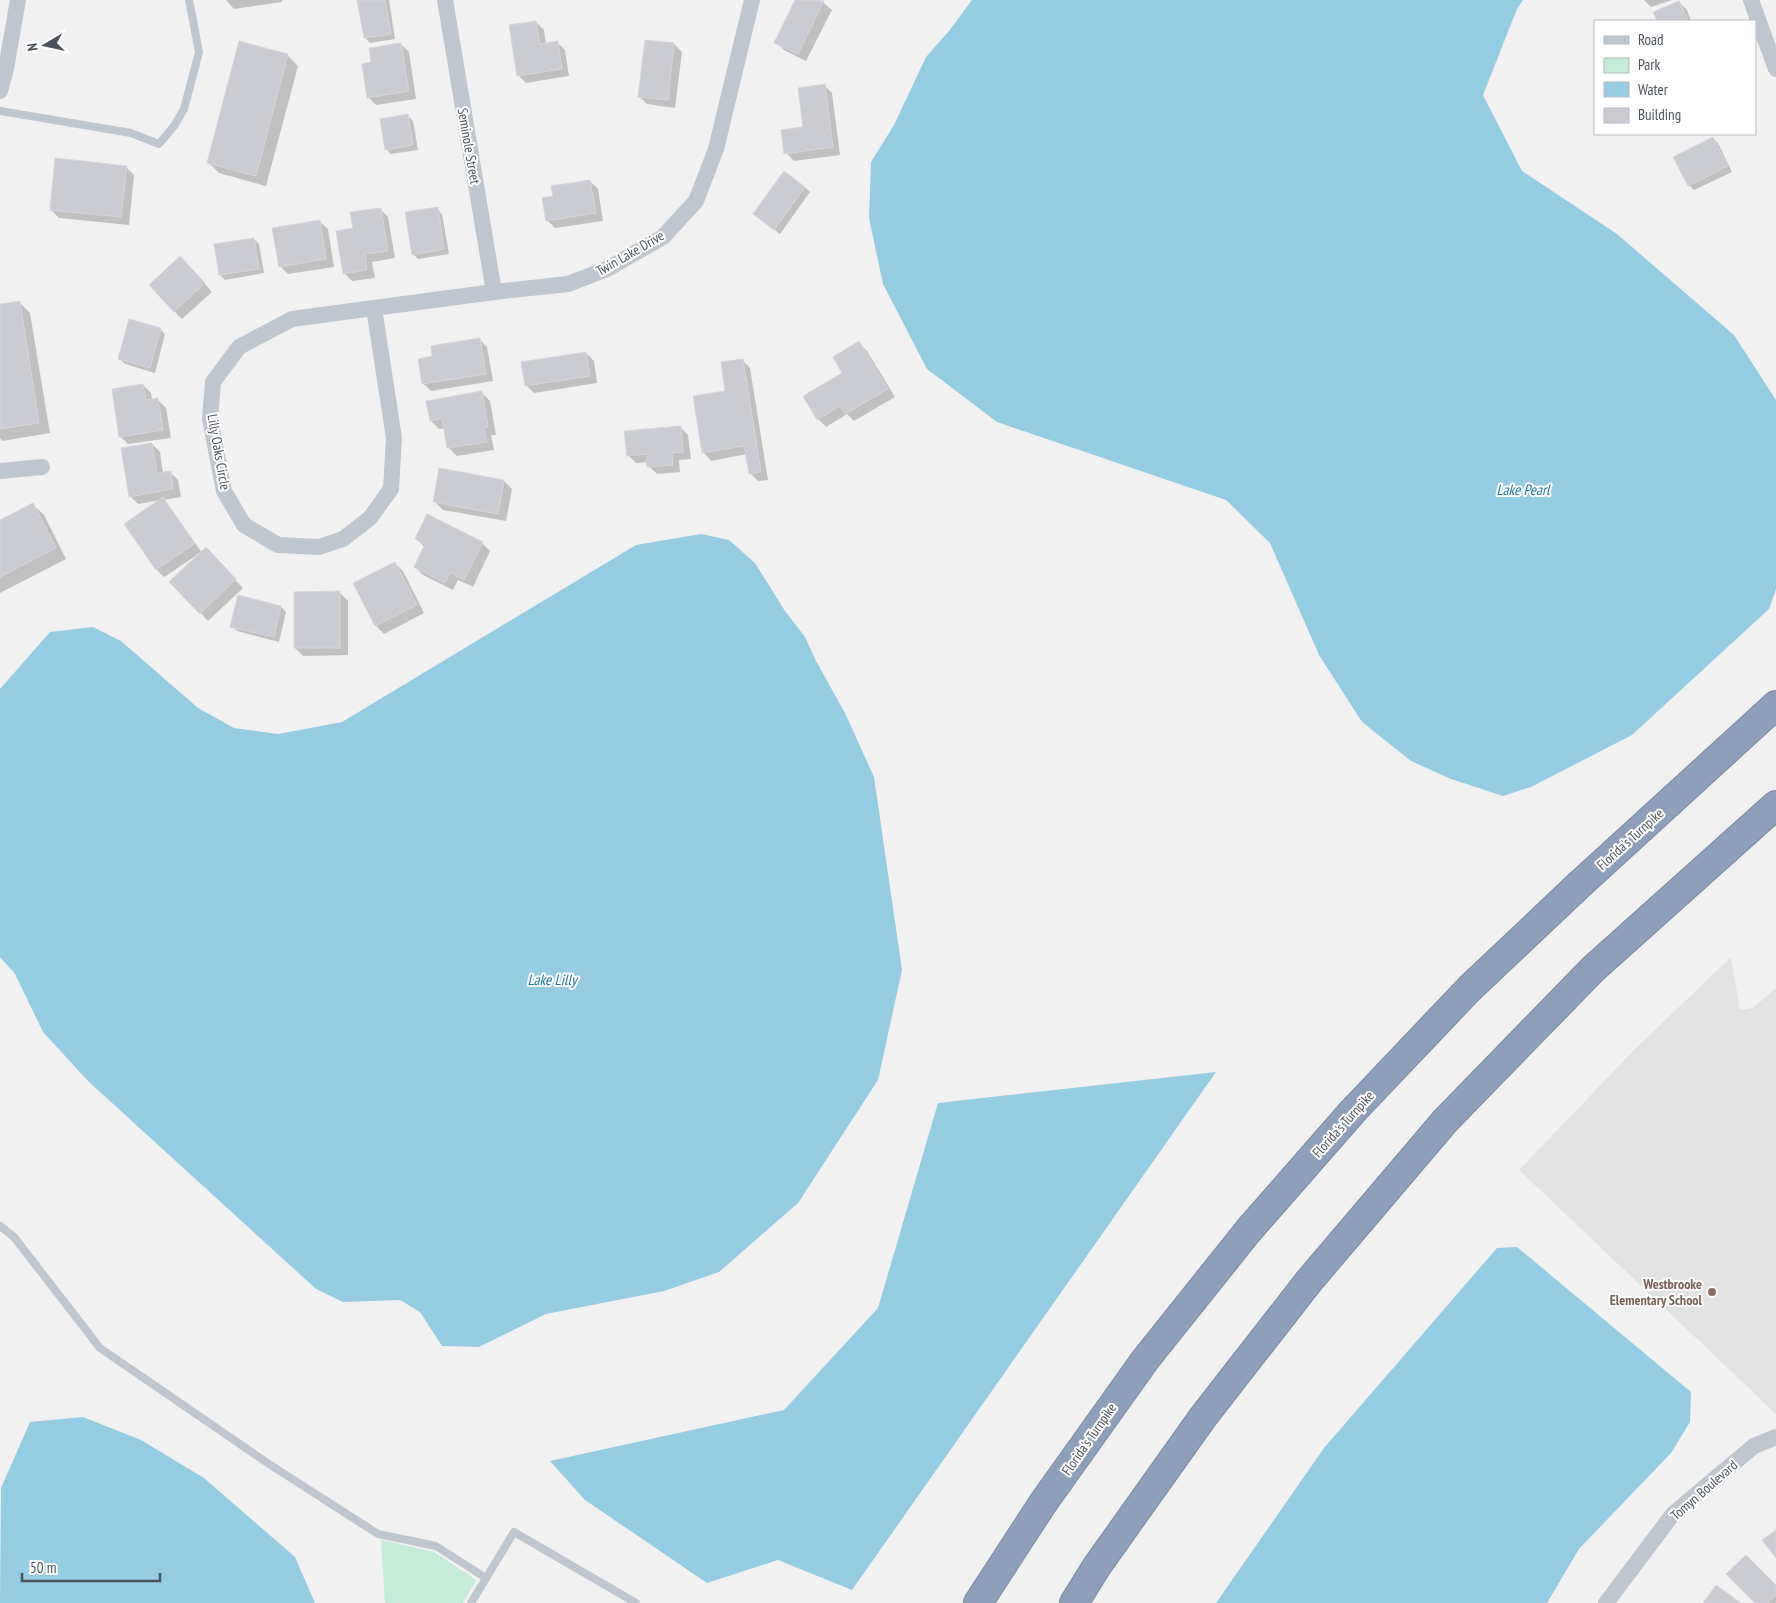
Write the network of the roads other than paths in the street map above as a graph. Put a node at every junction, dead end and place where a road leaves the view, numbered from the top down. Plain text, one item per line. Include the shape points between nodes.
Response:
1 (18, 0) edge
2 (189, 0) edge
3 (445, 0) edge
4 (752, 0) edge
5 (1751, 0) edge
6 (1776, 69) edge
7 (0, 91) edge
8 (0, 111) edge
9 (494, 292) junction
10 (374, 308) junction
11 (42, 467) dead end
12 (0, 471) edge
13 (1776, 705) edge
14 (1776, 805) edge
15 (0, 1226) edge
16 (1776, 1437) edge
17 (486, 1578) junction
18 (471, 1603) edge
19 (636, 1603) edge
20 (978, 1603) edge
21 (1074, 1603) edge
22 (1606, 1603) edge

1 - 7 street
2 - 8 lane via 199,52 184,109 159,144 131,133
3 - 9 street, Seminole Street
4 - 9 street, Twin Lake Drive via 716,149 696,201 663,237 607,269 568,284
5 - 6 street
9 - 10 street, Lilly Oaks Circle
10 - 10 street, Lilly Oaks Circle via 292,319 240,346 213,382 210,419 224,492 244,525 278,545 319,547 343,539 370,518 391,489 394,438
11 - 12 street
13 - 20 highway, Florida's Turnpike via 1476,983 1353,1111 1248,1231 1145,1360 1043,1503
14 - 21 highway via 1593,969 1445,1121 1309,1281 1209,1410
15 - 17 lane via 14,1237 100,1348 378,1534 436,1546
16 - 22 street, Tomyn Boulevard via 1754,1446 1673,1514
17 - 18 lane
17 - 19 lane via 514,1532

